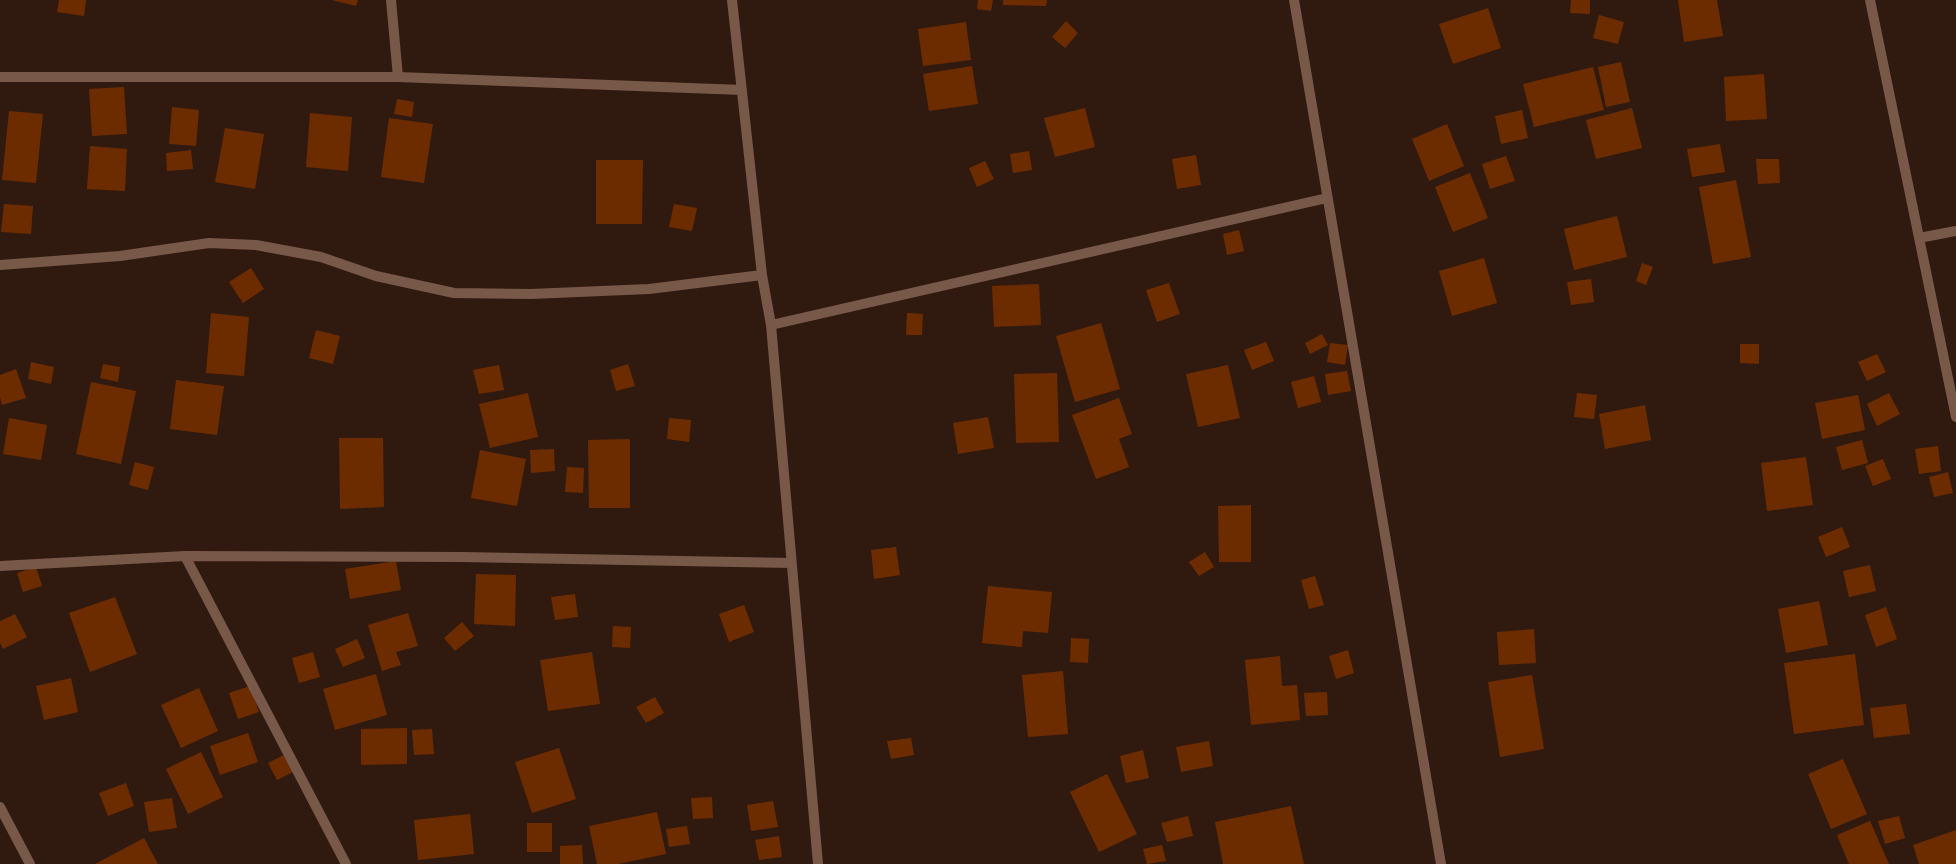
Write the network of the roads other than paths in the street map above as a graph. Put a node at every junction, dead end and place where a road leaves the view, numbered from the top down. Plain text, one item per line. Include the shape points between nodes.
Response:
1 (391, 0) edge
2 (732, 0) edge
3 (1294, 0) edge
4 (1870, 0) edge
5 (0, 76) edge
6 (398, 76) junction
7 (742, 90) junction
8 (1327, 198) junction
9 (1956, 231) edge
10 (1919, 238) junction
11 (0, 265) edge
12 (762, 275) junction
13 (771, 325) junction
14 (1956, 417) edge
15 (185, 556) junction
16 (791, 563) junction
17 (0, 566) edge
18 (0, 807) edge
19 (30, 864) edge
20 (346, 864) edge
21 (818, 864) edge
22 (1441, 864) edge

1 - 6 street
2 - 7 street
3 - 8 street
4 - 10 street
5 - 6 street
6 - 7 street
7 - 12 street
8 - 13 street
8 - 22 street
9 - 10 street
10 - 14 street
11 - 12 street via 120,256 209,243 256,245 321,257 376,276 454,293 531,294 649,289
12 - 13 street
13 - 16 street
15 - 16 street via 462,557
15 - 17 street
15 - 20 street
16 - 21 street
18 - 19 street

